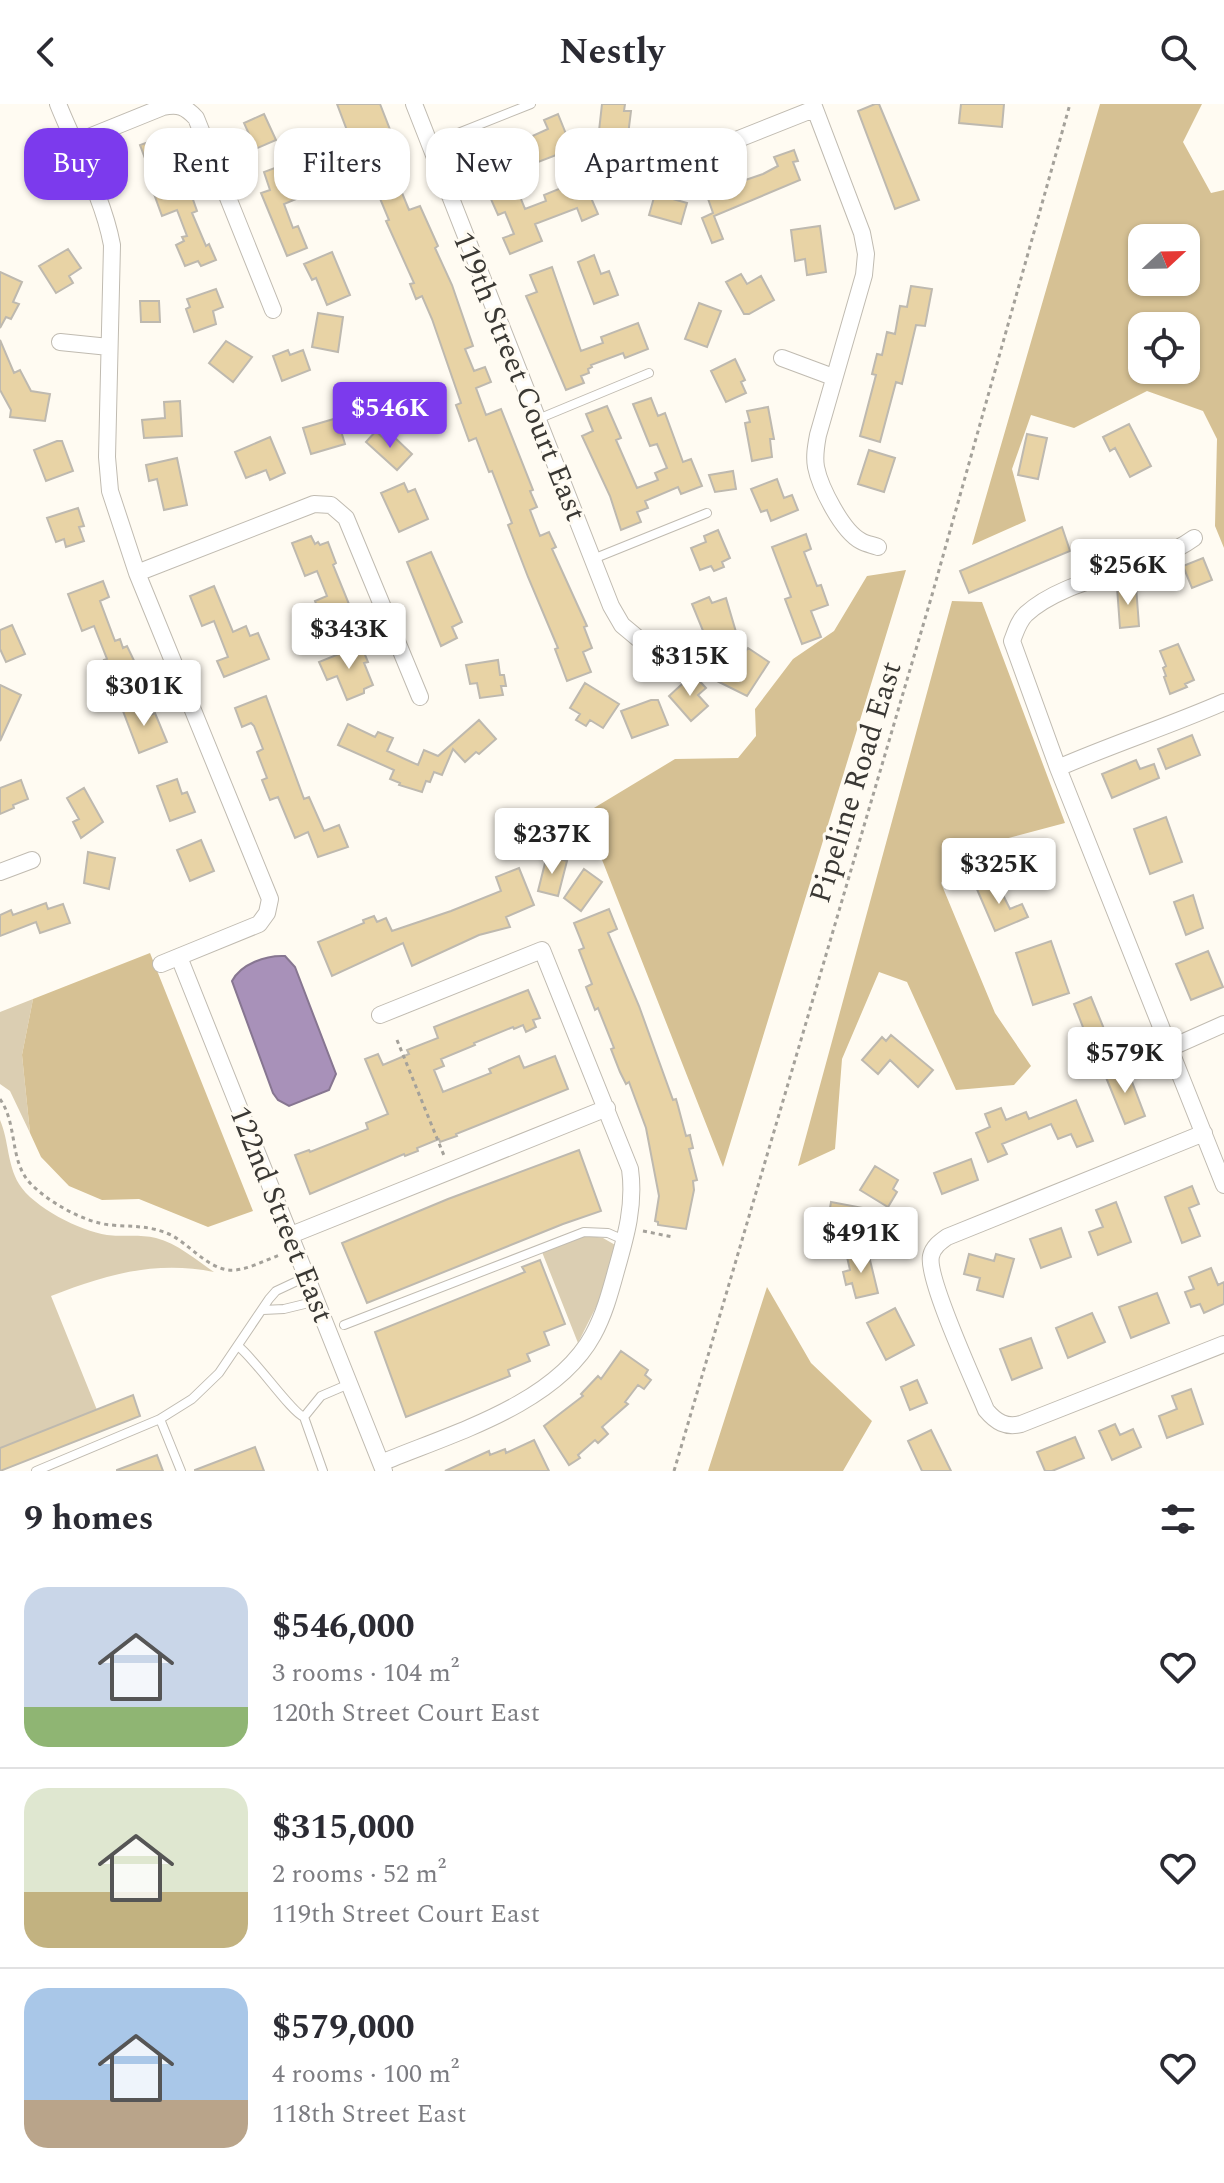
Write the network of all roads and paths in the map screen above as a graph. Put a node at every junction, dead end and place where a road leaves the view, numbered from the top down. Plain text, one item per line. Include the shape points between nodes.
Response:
1 (58, 104) edge
2 (414, 104) edge
3 (531, 104) edge
4 (1070, 104) edge
5 (814, 106) edge
6 (68, 128) edge
7 (111, 128) edge
8 (471, 128) edge
9 (747, 135) edge
10 (426, 139) edge
11 (97, 200) edge
12 (450, 200) edge
13 (273, 310) dead end
14 (60, 342) dead end
15 (109, 347) junction
16 (782, 358) dead end
17 (649, 373) dead end
18 (833, 377) junction
19 (537, 419) junction
20 (707, 513) dead end
21 (1194, 538) dead end
22 (878, 547) dead end
23 (592, 559) junction
24 (137, 573) junction
25 (640, 640) dead end
26 (420, 697) dead end
27 (1224, 702) edge
28 (1058, 768) junction
29 (32, 860) dead end
30 (0, 872) edge
31 (179, 957) junction
32 (161, 964) dead end
33 (380, 1015) dead end
34 (1224, 1024) edge
35 (397, 1040) dead end
36 (1170, 1048) junction
37 (0, 1099) edge
38 (607, 1108) junction
39 (1204, 1133) junction
40 (445, 1158) dead end
41 (1224, 1185) edge
42 (639, 1230) dead end
43 (291, 1235) junction
44 (673, 1237) dead end
45 (625, 1241) junction
46 (287, 1252) dead end
47 (308, 1276) junction
48 (318, 1301) junction
49 (263, 1310) junction
50 (344, 1325) dead end
51 (1224, 1344) edge
52 (238, 1346) junction
53 (349, 1383) junction
54 (304, 1417) junction
55 (160, 1419) junction
56 (382, 1467) edge
57 (36, 1471) edge
58 (181, 1471) edge
59 (323, 1471) edge
60 (674, 1471) edge

1 - 6 street
2 - 10 street, 119th Street Court East
3 - 8 lane
4 - 60 path, Pipeline Road East via 932,595
5 - 9 street
5 - 18 street via 866,254
7 - 13 street via 173,105 196,118
11 - 15 street via 112,245
12 - 19 street, 119th Street Court East
14 - 15 street
15 - 24 street via 110,491
16 - 18 street
17 - 19 lane
18 - 22 street via 815,447 817,470 849,530 859,541
19 - 23 street, 119th Street Court East
20 - 23 lane
21 - 28 street via 1144,565 1049,598 1026,614 1016,630 1016,656
23 - 25 street, 119th Street Court East via 622,625
24 - 26 street via 314,504 331,505 346,518
24 - 31 street via 268,893 267,913 254,926
27 - 28 street
28 - 36 street
29 - 30 street
31 - 32 street
31 - 43 street, 122nd Street East
33 - 38 street via 542,950
34 - 36 street
35 - 40 path
36 - 39 street
37 - 46 path via 10,1116 22,1173 68,1209 97,1222 140,1225 171,1236 232,1271
38 - 43 street
38 - 45 street via 633,1191
39 - 41 street
39 - 51 street via 947,1237 930,1259 986,1410 1004,1425 1021,1424
42 - 44 path
43 - 47 street, 122nd Street East
45 - 50 lane via 608,1233 584,1232
45 - 56 street via 593,1335 553,1381 522,1402
47 - 48 street, 122nd Street East
47 - 49 lane via 276,1291
48 - 49 lane
48 - 53 street, 122nd Street East
49 - 52 lane
52 - 54 lane
52 - 55 lane via 205,1387
53 - 54 lane via 321,1396
53 - 56 street, 122nd Street East
54 - 59 lane
55 - 57 lane
55 - 58 lane

